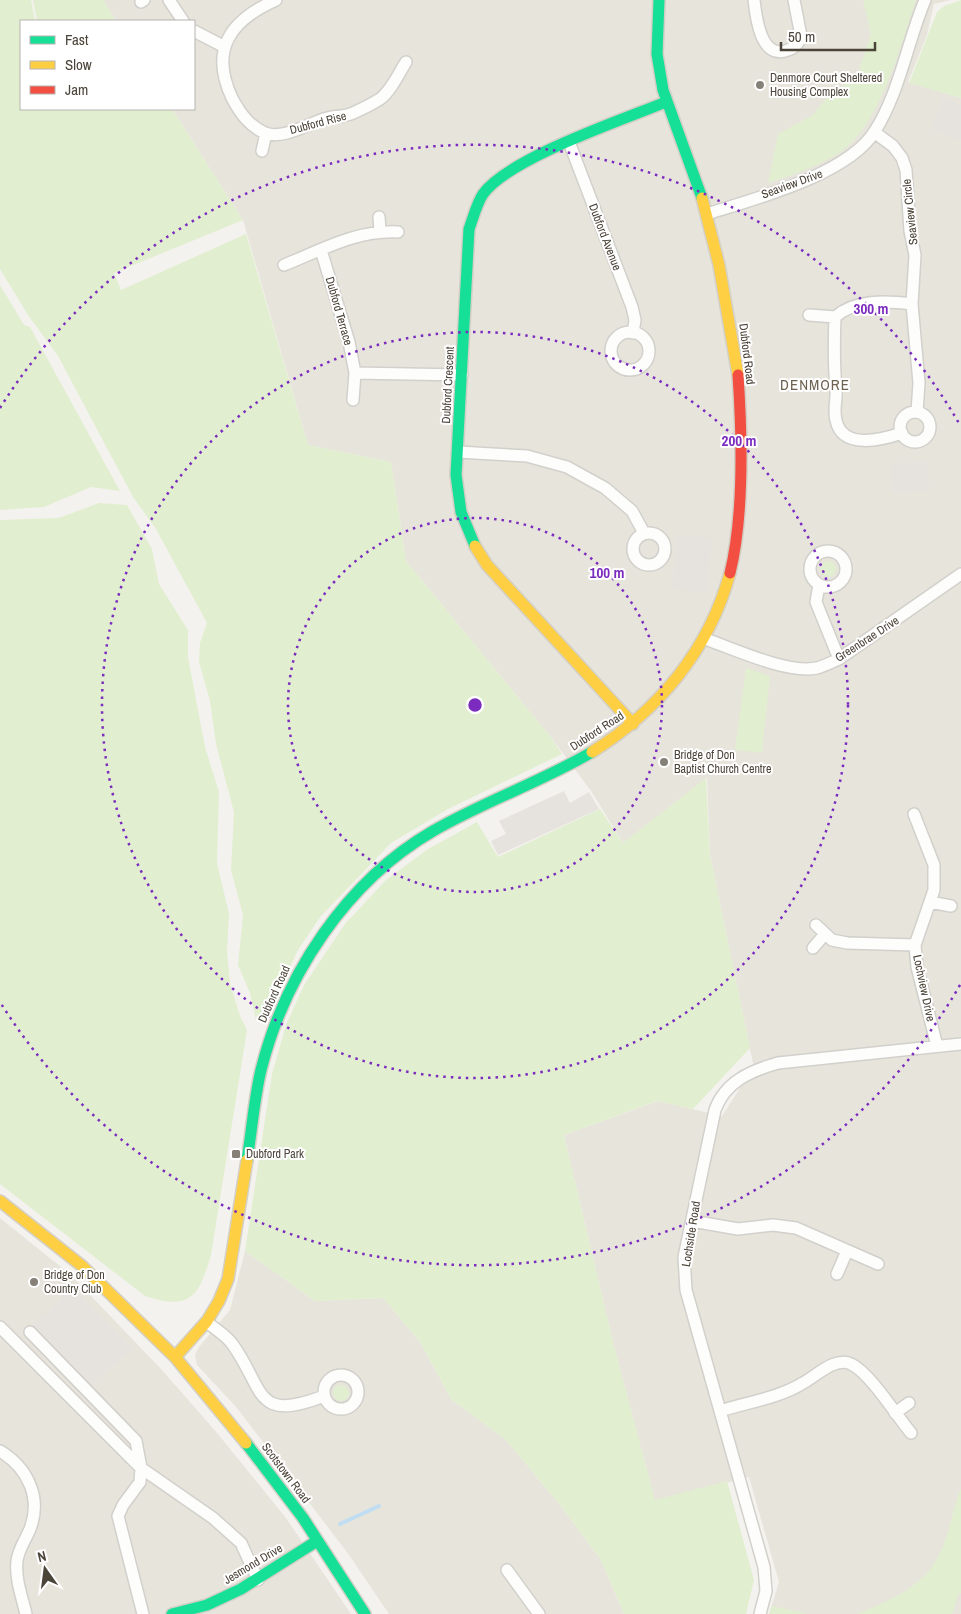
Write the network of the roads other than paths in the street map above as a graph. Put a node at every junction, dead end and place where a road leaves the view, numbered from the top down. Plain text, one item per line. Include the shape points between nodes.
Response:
1 (169, 0) edge
2 (276, 0) edge
3 (659, 0) edge
4 (754, 0) edge
5 (794, 0) edge
6 (925, 0) edge
7 (182, 20) edge
8 (195, 32) edge
9 (223, 46) junction
10 (406, 62) dead end
11 (666, 102) junction
12 (874, 132) junction
13 (266, 133) junction
14 (569, 142) junction
15 (262, 151) dead end
16 (707, 214) junction
17 (379, 217) dead end
18 (380, 231) junction
19 (398, 232) dead end
20 (320, 250) junction
21 (284, 266) dead end
22 (912, 304) junction
23 (809, 316) dead end
24 (835, 317) junction
25 (633, 333) dead end
26 (355, 373) junction
27 (462, 375) junction
28 (353, 400) dead end
29 (917, 412) junction
30 (902, 434) junction
31 (458, 452) junction
32 (644, 533) dead end
33 (961, 574) edge
34 (819, 585) dead end
35 (705, 639) junction
36 (839, 659) junction
37 (633, 724) junction
38 (914, 814) dead end
39 (930, 902) junction
40 (951, 906) dead end
41 (816, 925) dead end
42 (825, 934) junction
43 (915, 945) junction
44 (814, 948) dead end
45 (961, 1044) edge
46 (937, 1046) junction
47 (0, 1201) edge
48 (692, 1221) junction
49 (847, 1251) junction
50 (878, 1264) dead end
51 (838, 1274) dead end
52 (207, 1322) junction
53 (0, 1327) edge
54 (30, 1332) dead end
55 (175, 1357) junction
56 (324, 1396) dead end
57 (909, 1403) dead end
58 (720, 1411) junction
59 (895, 1413) junction
60 (910, 1433) dead end
61 (0, 1451) edge
62 (141, 1468) junction
63 (317, 1541) junction
64 (507, 1570) dead end
65 (258, 1580) junction
66 (26, 1614) edge
67 (143, 1614) edge
68 (172, 1614) edge
69 (365, 1614) edge
70 (540, 1614) edge
71 (760, 1614) edge

1 - 7 street
2 - 9 street via 252,11 238,22
3 - 11 street, Dubford Road via 658,62
4 - 5 street via 762,37 770,48 781,52 792,49 801,36
6 - 12 street, Seaview Drive via 890,101
8 - 9 street
9 - 13 street via 224,73 234,100 245,119
10 - 13 street, Dubford Rise via 382,98 352,114 275,135
11 - 14 street, Dubford Crescent
11 - 16 street, Dubford Road
12 - 16 street, Seaview Drive via 857,150 826,172
12 - 22 street, Seaview Circle via 893,146 906,170 915,255
13 - 15 street
14 - 25 street, Dubford Avenue via 632,307
14 - 27 street, Dubford Crescent via 507,172 483,194 469,229
16 - 35 street, Dubford Road via 738,377 740,478 735,541 726,587
17 - 18 street
18 - 19 street
18 - 20 street via 351,236
20 - 21 street
20 - 26 street, Dubford Terrace via 342,313
22 - 24 street via 883,301 857,305 843,309
22 - 29 street, Seaview Circle via 919,384
23 - 24 street
24 - 30 street via 834,406 836,423 842,434 852,439 884,439
26 - 27 street
26 - 28 street, Dubford Terrace
27 - 31 street, Dubford Crescent
29 - 30 street via 902,420
29 - 30 street via 929,421 928,436 913,442
31 - 32 street via 527,456 567,467 605,488 632,511
31 - 37 street, Dubford Crescent via 458,498 473,543 487,564
33 - 36 street, Greenbrae Drive
34 - 36 street via 816,602
35 - 36 street, Greenbrae Drive via 780,665 817,668
35 - 37 street, Dubford Road via 656,705
37 - 52 street, Dubford Road via 571,764 475,810 414,844 366,885 324,933 293,982 270,1039 261,1071 228,1279 221,1300
38 - 39 street, Lochview Drive via 934,865 934,890
39 - 40 street
39 - 43 street, Lochview Drive
41 - 42 street
42 - 43 street via 832,940 847,943
42 - 44 street
43 - 46 street, Lochview Drive via 917,967
45 - 46 street, Lochside Road
46 - 48 street, Lochside Road via 778,1063 740,1078 720,1099 715,1110
47 - 55 street, Scotstown Road via 82,1266
48 - 49 street via 738,1229 784,1225
48 - 58 street, Lochside Road via 684,1257 686,1290
49 - 50 street
49 - 51 street
52 - 55 street, Dubford Road
52 - 56 street via 233,1346 258,1393 270,1402 282,1406 302,1404
53 - 62 street
54 - 62 street via 134,1437
55 - 63 street, Scotstown Road via 222,1410
57 - 59 street
58 - 59 street via 789,1391 843,1361 863,1373
58 - 71 street, Lochside Road via 764,1567 766,1591
59 - 60 street
61 - 66 street via 28,1478 34,1496 33,1520 17,1560
62 - 65 street via 213,1518 241,1543
62 - 67 street via 140,1482 118,1516
63 - 65 street, Jesmond Drive
63 - 69 street, Scotstown Road
64 - 70 street
65 - 68 street, Jesmond Drive via 206,1605

